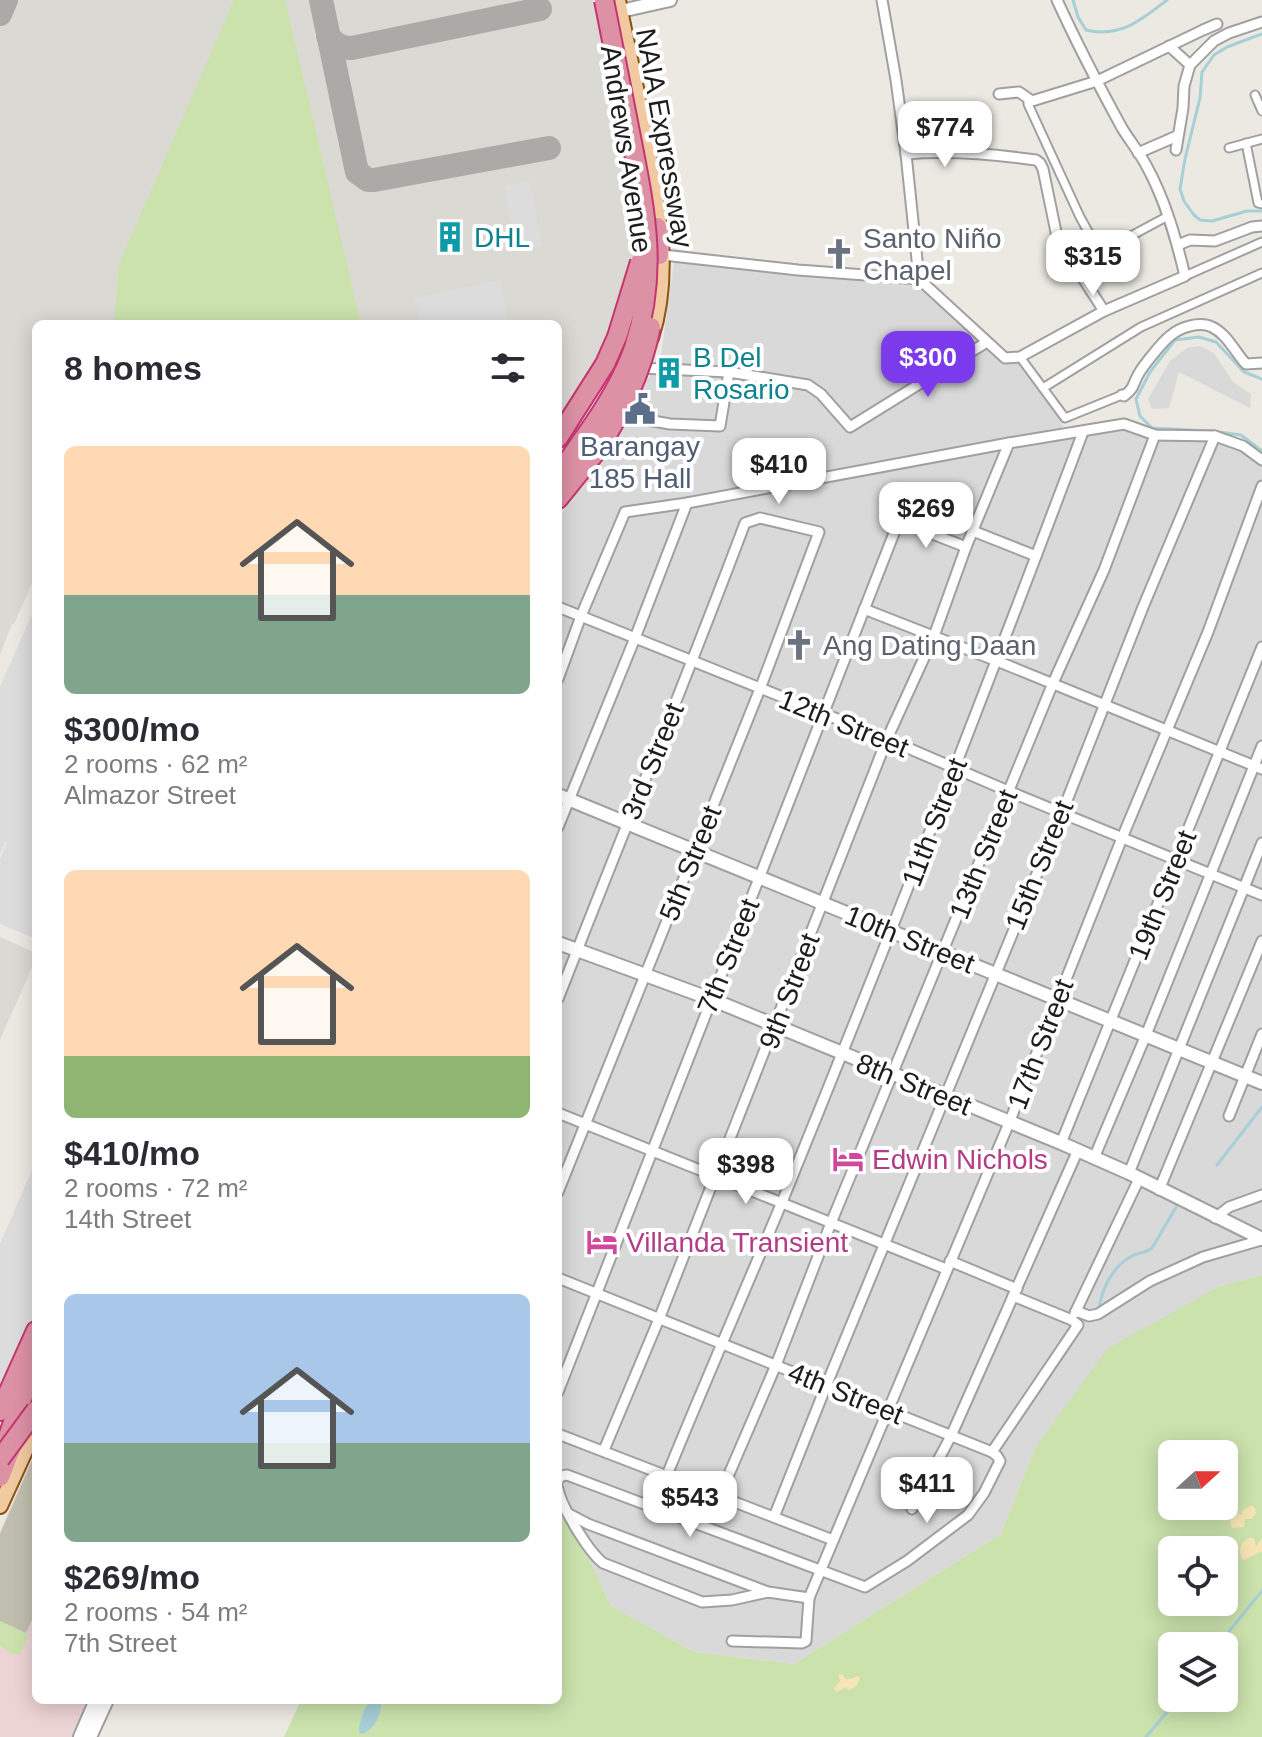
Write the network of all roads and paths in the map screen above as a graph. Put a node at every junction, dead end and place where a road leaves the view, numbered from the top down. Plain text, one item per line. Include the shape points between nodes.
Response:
1 (603, 0) edge
2 (670, 0) edge
3 (882, 0) edge
4 (1057, 0) edge
5 (617, 4) edge
6 (1262, 22) edge
7 (1217, 24) dead end
8 (1169, 46) junction
9 (1190, 65) junction
10 (1097, 81) junction
11 (999, 94) dead end
12 (1255, 95) dead end
13 (1028, 99) junction
14 (1262, 111) edge
15 (1177, 136) junction
16 (1262, 139) edge
17 (639, 140) junction
18 (1246, 143) junction
19 (1229, 148) dead end
20 (1176, 150) dead end
21 (1138, 153) junction
22 (906, 154) junction
23 (1262, 204) edge
24 (1168, 216) junction
25 (1262, 226) edge
26 (647, 228) junction
27 (1262, 242) edge
28 (1178, 245) junction
29 (1100, 253) junction
30 (663, 255) junction
31 (1073, 264) junction
32 (1262, 273) edge
33 (1185, 276) junction
34 (919, 279) junction
35 (1104, 311) junction
36 (987, 342) junction
37 (627, 354) junction
38 (1020, 357) junction
39 (1262, 363) edge
40 (642, 364) junction
41 (729, 372) junction
42 (1043, 388) junction
43 (1122, 395) joint
44 (615, 414) junction
45 (562, 432) edge
46 (1083, 432) junction
47 (1155, 435) junction
48 (1215, 436) junction
49 (1009, 443) junction
50 (1262, 460) edge
51 (562, 466) edge
52 (562, 467) edge
53 (1262, 486) edge
54 (562, 491) edge
55 (562, 492) edge
56 (907, 500) dead end
57 (687, 503) junction
58 (899, 521) junction
59 (745, 523) joint
60 (973, 531) junction
61 (966, 547) junction
62 (1036, 556) junction
63 (562, 609) edge
64 (864, 609) junction
65 (581, 616) junction
66 (934, 636) junction
67 (635, 638) junction
68 (1262, 647) edge
69 (997, 661) junction
70 (693, 662) junction
71 (562, 668) edge
72 (1053, 683) junction
73 (760, 689) junction
74 (1104, 704) junction
75 (823, 714) junction
76 (1167, 730) junction
77 (887, 739) junction
78 (1262, 746) edge
79 (1220, 752) junction
80 (1258, 767) edge
81 (955, 768) junction
82 (1008, 791) junction
83 (564, 797) edge
84 (1062, 813) junction
85 (627, 823) junction
86 (1122, 838) junction
87 (1262, 843) edge
88 (695, 851) junction
89 (1176, 860) junction
90 (1210, 874) junction
91 (759, 876) junction
92 (1244, 888) junction
93 (1262, 895) edge
94 (824, 903) junction
95 (891, 931) junction
96 (1262, 941) edge
97 (562, 945) edge
98 (577, 951) junction
99 (942, 952) junction
100 (994, 973) junction
101 (645, 975) junction
102 (562, 989) edge
103 (711, 999) junction
104 (1058, 999) junction
105 (1111, 1021) junction
106 (775, 1026) junction
107 (1262, 1034) edge
108 (1146, 1035) junction
109 (1178, 1048) junction
110 (841, 1053) junction
111 (1212, 1062) junction
112 (893, 1074) junction
113 (1245, 1076) junction
114 (1262, 1083) edge
115 (945, 1096) junction
116 (562, 1115) edge
117 (1229, 1116) dead end
118 (1009, 1123) junction
119 (585, 1124) junction
120 (1061, 1143) junction
121 (652, 1150) junction
122 (1078, 1150) junction
123 (1094, 1158) junction
124 (715, 1176) junction
125 (1134, 1176) junction
126 (562, 1182) edge
127 (1159, 1190) junction
128 (1262, 1195) edge
129 (781, 1203) junction
130 (1215, 1218) junction
131 (831, 1223) junction
132 (1262, 1240) edge
133 (885, 1244) junction
134 (948, 1265) junction
135 (562, 1280) edge
136 (596, 1293) junction
137 (1015, 1293) junction
138 (659, 1319) junction
139 (1076, 1319) junction
140 (32, 1340) edge
141 (721, 1344) junction
142 (32, 1348) edge
143 (776, 1365) junction
144 (562, 1382) edge
145 (32, 1385) edge
146 (826, 1386) junction
147 (27, 1407) edge
148 (888, 1410) junction
149 (0, 1414) edge
150 (562, 1435) edge
151 (32, 1436) edge
152 (951, 1436) junction
153 (604, 1450) junction
154 (992, 1452) junction
155 (0, 1460) edge
156 (667, 1475) junction
157 (0, 1477) edge
158 (562, 1477) edge
159 (720, 1495) junction
160 (562, 1498) edge
161 (0, 1506) edge
162 (912, 1509) dead end
163 (569, 1514) junction
164 (774, 1517) junction
165 (833, 1540) junction
166 (821, 1571) junction
167 (768, 1592) junction
168 (809, 1598) junction
169 (732, 1641) dead end
170 (94, 1704) edge
171 (105, 1704) edge
172 (80, 1737) edge
173 (90, 1737) edge

1 - 17 main road, Andrews Avenue
1 - 26 highway, NAIA Expressway, bridge
2 - 5 street
3 - 22 street
4 - 10 street
5 - 17 main road, Andrews Avenue
5 - 55 highway, NAIA Expressway, bridge via 657,227 654,309 646,352 621,411
6 - 9 street via 1220,38
7 - 8 street
8 - 9 street
8 - 10 street
9 - 15 street
10 - 13 street
10 - 21 street
11 - 13 street via 1019,92
12 - 14 street
13 - 29 street
15 - 20 street
15 - 21 street
16 - 18 street
17 - 30 main road, Andrews Avenue
17 - 37 main road, Andrews Avenue via 645,258 640,312
18 - 19 street
18 - 23 street
21 - 24 street
22 - 31 street via 982,153 1036,160 1043,169 1057,237
22 - 34 street
24 - 28 street
24 - 29 street
25 - 28 street via 1215,241
26 - 45 highway, bridge via 617,337
26 - 52 highway, NAIA Expressway, bridge via 644,307 634,348 600,415
27 - 33 street
28 - 33 street
29 - 31 street
30 - 34 street
30 - 40 main road, Andrews Avenue via 657,319
31 - 35 street
32 - 42 street via 1141,327
33 - 35 street
34 - 36 street
35 - 38 street
36 - 38 street via 1005,358
36 - 41 street via 850,427 808,385
37 - 40 main road
37 - 51 main road, Andrews Avenue
38 - 42 street
39 - 43 street via 1246,364 1212,327 1190,326 1170,335 1133,388
40 - 41 street
40 - 44 main road, Andrews Avenue
41 - 44 street via 720,426
42 - 43 street via 1065,418
44 - 54 main road, Andrews Avenue
46 - 47 street via 1124,424
46 - 49 street
46 - 62 street, 11th Street
47 - 48 street
47 - 72 street, 13th Street via 1104,570
48 - 50 street
48 - 74 street, 15th Street
49 - 57 street
49 - 60 street, 9th Street
53 - 76 street, 17th Street
56 - 58 street, 7th Street
57 - 65 street via 625,512
57 - 67 street
58 - 61 street
58 - 64 street, 7th Street
59 - 70 street, 3rd Street
59 - 73 street, 5th Street via 760,518 819,532
60 - 61 street, 9th Street
60 - 62 street
61 - 66 street, 9th Street
62 - 69 street, 11th Street
63 - 65 street, 12th Street
64 - 66 street
64 - 75 street, 7th Street
65 - 67 street, 12th Street
65 - 71 street
66 - 69 street
66 - 77 street, 9th Street
67 - 70 street, 12th Street
67 - 83 street
68 - 79 street, 19th Street
69 - 72 street
69 - 81 street, 11th Street
70 - 73 street, 12th Street
70 - 85 street, 3rd Street
72 - 74 street
72 - 82 street, 13th Street
73 - 75 street, 12th Street
73 - 88 street, 5th Street
74 - 76 street
74 - 84 street, 15th Street
75 - 77 street, 12th Street
75 - 91 street, 7th Street
76 - 79 street
76 - 86 street, 17th Street
77 - 81 street, 12th Street
77 - 94 street, 9th Street
78 - 80 street
79 - 80 street
79 - 89 street, 19th Street
80 - 90 street
81 - 82 street, 12th Street
81 - 95 street, 11th Street
82 - 84 street, 12th Street
82 - 99 street, 13th Street
83 - 85 street, 10th Street
84 - 86 street, 12th Street
84 - 100 street, 15th Street
85 - 88 street, 10th Street
85 - 98 street, 3rd Street
86 - 89 street, 12th Street
86 - 104 street, 17th Street
87 - 92 street
88 - 91 street, 10th Street
88 - 101 street, 5th Street
89 - 90 street, 12th Street
89 - 105 street, 19th Street
90 - 92 street, 12th Street
90 - 108 street
91 - 94 street, 10th Street
91 - 103 street, 7th Street
92 - 93 street, 12th Street
92 - 109 street
94 - 95 street, 10th Street
94 - 106 street, 9th Street
95 - 99 street, 10th Street
95 - 110 street, 11th Street
96 - 111 street
97 - 98 street, 8th Street
98 - 101 street, 8th Street
98 - 102 street, 3rd Street
99 - 100 street, 10th Street
99 - 112 street, 13th Street
100 - 104 street, 10th Street
100 - 115 street, 15th Street
101 - 103 street, 8th Street
101 - 119 street, 5th Street
103 - 106 street, 8th Street
103 - 121 street, 7th Street
104 - 105 street, 10th Street
104 - 118 street, 17th Street
105 - 108 street, 10th Street
105 - 120 street, 19th Street
106 - 110 street, 8th Street
106 - 124 street, 9th Street
107 - 113 street
108 - 109 street, 10th Street
108 - 123 street
109 - 111 street, 10th Street
109 - 125 street
110 - 112 street, 8th Street
110 - 129 street, 11th Street
111 - 113 street, 10th Street
111 - 127 street
112 - 115 street, 8th Street
112 - 131 street, 13th Street
113 - 114 street, 10th Street
113 - 117 street
115 - 118 street, 8th Street
115 - 133 street, 15th Street
116 - 119 street
118 - 120 street, 8th Street
118 - 134 street, 17th Street
119 - 121 street
119 - 126 street, 5th Street
120 - 122 street, 8th Street
121 - 124 street
121 - 136 street, 7th Street
122 - 123 street, 8th Street
122 - 137 street
123 - 125 street, 8th Street
124 - 129 street
124 - 138 street, 9th Street
125 - 127 street, 8th Street
125 - 139 street
127 - 130 street, 8th Street
128 - 130 street
129 - 131 street
129 - 141 street, 11th Street
130 - 132 street, 8th Street
131 - 133 street
131 - 143 street, 13th Street
132 - 139 street via 1203,1257 1150,1281 1098,1314
133 - 134 street
133 - 146 street, 15th Street
134 - 137 street
134 - 148 street, 17th Street
135 - 136 street, 4th Street
136 - 138 street, 4th Street
136 - 144 street, 7th Street
137 - 139 street
137 - 152 street
138 - 141 street, 4th Street
138 - 153 street, 9th Street
139 - 154 street
140 - 149 highway
141 - 143 street, 4th Street
141 - 156 street, 11th Street
142 - 149 main road
143 - 146 street, 4th Street
143 - 159 street, 13th Street
145 - 147 highway
146 - 148 street, 4th Street
146 - 164 street, 15th Street
147 - 155 highway, bridge
147 - 157 highway
148 - 152 street, 4th Street
148 - 165 street, 17th Street
150 - 153 street
151 - 161 main road
152 - 154 street, 4th Street
152 - 162 street
153 - 156 street
154 - 166 street via 1000,1461 977,1504 907,1561 866,1587
156 - 159 street
158 - 166 street
159 - 164 street
160 - 163 street
163 - 167 street
163 - 167 street via 595,1557 652,1583 702,1602
164 - 165 street
165 - 166 street, 17th Street
166 - 168 street, 17th Street
167 - 168 street
168 - 169 street via 805,1642
170 - 172 street
171 - 173 street

